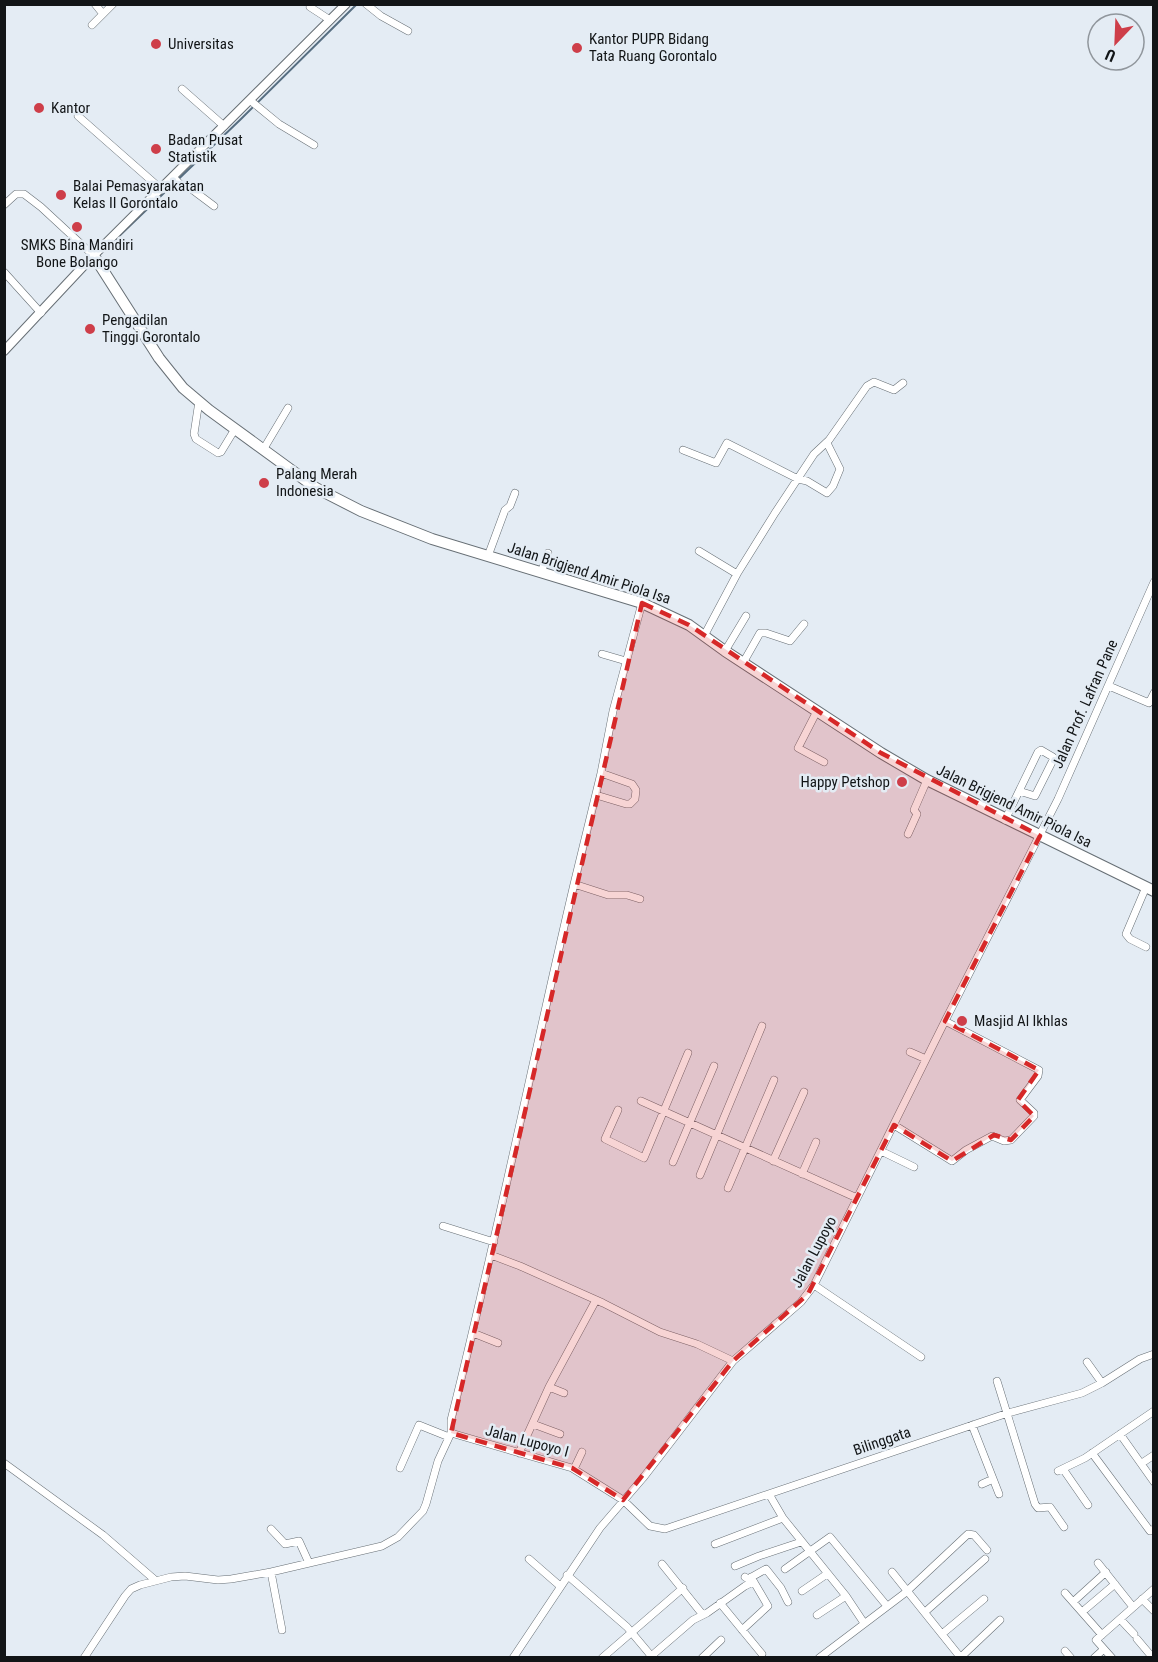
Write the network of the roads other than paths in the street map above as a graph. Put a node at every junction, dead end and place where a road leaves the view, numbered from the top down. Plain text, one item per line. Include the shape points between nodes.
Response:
1 (95, 4) edge
2 (113, 4) edge
3 (346, 4) edge
4 (366, 4) edge
5 (310, 7) dead end
6 (103, 14) junction
7 (330, 20) junction
8 (92, 25) dead end
9 (408, 31) dead end
10 (182, 89) dead end
11 (254, 104) junction
12 (78, 116) dead end
13 (224, 126) junction
14 (314, 145) dead end
15 (176, 180) junction
16 (161, 189) junction
17 (4, 205) edge
18 (214, 206) dead end
19 (94, 256) junction
20 (4, 272) edge
21 (41, 313) junction
22 (4, 351) edge
23 (903, 383) dead end
24 (199, 401) junction
25 (288, 408) dead end
26 (235, 429) junction
27 (827, 443) junction
28 (263, 450) junction
29 (683, 450) dead end
30 (798, 479) junction
31 (515, 493) dead end
32 (699, 551) dead end
33 (548, 553) dead end
34 (488, 556) junction
35 (541, 573) junction
36 (737, 574) junction
37 (1154, 582) edge
38 (642, 603) junction
39 (746, 616) dead end
40 (804, 624) dead end
41 (704, 636) junction
42 (725, 651) junction
43 (602, 654) dead end
44 (626, 661) junction
45 (743, 663) junction
46 (1109, 686) junction
47 (1154, 693) edge
48 (817, 711) junction
49 (824, 762) dead end
50 (601, 773) junction
51 (927, 780) junction
52 (1019, 791) junction
53 (596, 795) junction
54 (1005, 820) junction
55 (908, 834) dead end
56 (1040, 836) junction
57 (574, 884) junction
58 (1150, 889) edge
59 (640, 899) dead end
60 (1146, 947) dead end
61 (945, 1021) junction
62 (762, 1026) dead end
63 (910, 1052) dead end
64 (688, 1053) dead end
65 (926, 1059) junction
66 (714, 1066) dead end
67 (774, 1080) dead end
68 (804, 1092) dead end
69 (641, 1101) dead end
70 (618, 1110) dead end
71 (664, 1111) junction
72 (689, 1123) junction
73 (894, 1125) junction
74 (717, 1135) junction
75 (816, 1142) dead end
76 (745, 1148) junction
77 (881, 1151) junction
78 (773, 1161) junction
79 (673, 1162) dead end
80 (914, 1167) dead end
81 (802, 1174) junction
82 (700, 1175) dead end
83 (728, 1188) dead end
84 (857, 1198) junction
85 (443, 1226) dead end
86 (494, 1242) junction
87 (491, 1255) junction
88 (814, 1285) junction
89 (597, 1300) junction
90 (473, 1333) junction
91 (498, 1343) dead end
92 (1154, 1354) edge
93 (921, 1357) dead end
94 (733, 1361) junction
95 (1087, 1362) dead end
96 (997, 1381) dead end
97 (1102, 1383) junction
98 (549, 1387) junction
99 (564, 1393) dead end
100 (1154, 1411) edge
101 (1009, 1418) junction
102 (533, 1424) junction
103 (973, 1428) junction
104 (560, 1434) dead end
105 (1120, 1434) junction
106 (450, 1435) junction
107 (582, 1452) dead end
108 (519, 1453) junction
109 (1092, 1453) junction
110 (1154, 1455) edge
111 (4, 1463) edge
112 (1142, 1463) junction
113 (400, 1468) dead end
114 (574, 1469) junction
115 (993, 1479) junction
116 (1154, 1482) edge
117 (982, 1484) dead end
118 (999, 1494) dead end
119 (770, 1496) junction
120 (623, 1500) junction
121 (1088, 1505) dead end
122 (783, 1518) junction
123 (1064, 1527) dead end
124 (271, 1528) dead end
125 (1154, 1529) edge
126 (801, 1542) junction
127 (715, 1544) dead end
128 (987, 1550) dead end
129 (809, 1551) junction
130 (529, 1559) dead end
131 (985, 1559) dead end
132 (309, 1563) junction
133 (1098, 1563) dead end
134 (662, 1564) dead end
135 (735, 1566) dead end
136 (785, 1569) dead end
137 (271, 1572) junction
138 (892, 1572) dead end
139 (1106, 1572) junction
140 (827, 1574) junction
141 (567, 1575) junction
142 (750, 1579) junction
143 (155, 1580) junction
144 (1115, 1584) junction
145 (560, 1586) junction
146 (683, 1588) junction
147 (1154, 1589) edge
148 (907, 1591) junction
149 (802, 1592) dead end
150 (1065, 1593) dead end
151 (846, 1596) junction
152 (984, 1599) dead end
153 (1142, 1599) junction
154 (788, 1602) dead end
155 (1073, 1602) junction
156 (720, 1603) junction
157 (887, 1606) junction
158 (1133, 1607) junction
159 (1154, 1611) edge
160 (925, 1612) junction
161 (1082, 1612) junction
162 (703, 1615) junction
163 (817, 1615) dead end
164 (1120, 1619) junction
165 (1000, 1620) dead end
166 (864, 1623) junction
167 (282, 1630) dead end
168 (742, 1630) junction
169 (632, 1632) junction
170 (942, 1634) junction
171 (1102, 1635) junction
172 (721, 1640) dead end
173 (1104, 1649) junction
174 (1065, 1651) dead end
175 (762, 1654) dead end
176 (651, 1657) edge
177 (961, 1657) edge
178 (84, 1658) edge
179 (513, 1658) edge
180 (602, 1658) edge
181 (702, 1658) edge
182 (819, 1658) edge
183 (1071, 1658) edge
184 (1094, 1658) edge
185 (1112, 1658) edge
186 (1153, 1658) edge

1 - 6 street
2 - 6 street
3 - 7 street
4 - 9 street
5 - 7 street
6 - 8 street
7 - 11 street
10 - 13 street
11 - 13 street
11 - 14 street
12 - 16 street
13 - 15 street
15 - 16 street
15 - 18 street
16 - 19 street
17 - 19 street via 16,194 24,194
19 - 21 street
19 - 24 main road, Jalan Brigjend Amir Piola Isa via 159,358
20 - 21 street
21 - 22 street
23 - 27 street via 894,390 883,384 869,384
24 - 26 main road, Jalan Brigjend Amir Piola Isa
24 - 26 street via 196,439 220,452
25 - 28 street
26 - 28 main road, Jalan Brigjend Amir Piola Isa
27 - 30 street via 814,454
27 - 30 street via 840,469 829,493
28 - 34 main road, Jalan Brigjend Amir Piola Isa via 316,488 361,511
29 - 30 street via 716,463 727,443
30 - 36 street
31 - 34 street
32 - 36 street
33 - 35 street
34 - 35 main road, Jalan Brigjend Amir Piola Isa
35 - 38 main road, Jalan Brigjend Amir Piola Isa
36 - 41 street
37 - 46 street, Jalan Prof. Lafran Pane
38 - 41 main road, Jalan Brigjend Amir Piola Isa
38 - 44 street
39 - 42 street
40 - 45 street via 788,641 760,633
41 - 42 main road, Jalan Brigjend Amir Piola Isa
42 - 45 main road, Jalan Brigjend Amir Piola Isa
43 - 44 street
44 - 50 street
45 - 48 main road, Jalan Brigjend Amir Piola Isa
46 - 47 street via 1149,703
46 - 56 street, Jalan Prof. Lafran Pane
48 - 49 street via 798,748
48 - 51 main road, Jalan Brigjend Amir Piola Isa
50 - 53 street
50 - 53 street via 632,784 635,799 626,804
51 - 54 main road, Jalan Brigjend Amir Piola Isa
51 - 55 street
52 - 52 street via 1035,796 1053,757 1039,751
52 - 54 street
53 - 57 street
54 - 56 main road, Jalan Brigjend Amir Piola Isa
56 - 58 main road, Jalan Brigjend Amir Piola Isa
56 - 61 street, Jalan Lupoyo
57 - 59 street via 608,895
57 - 86 street
58 - 60 street via 1126,934
61 - 65 street, Jalan Lupoyo
61 - 73 street via 1037,1068 1038,1076 1020,1100 1034,1116 1011,1140 992,1136 952,1161
62 - 74 street
63 - 65 street
64 - 71 street
65 - 73 street, Jalan Lupoyo
66 - 72 street
67 - 76 street
68 - 78 street
69 - 71 street
70 - 71 street via 605,1139 644,1158
71 - 72 street
72 - 74 street
72 - 79 street
73 - 77 street, Jalan Lupoyo
74 - 76 street
74 - 82 street
75 - 81 street
76 - 78 street
76 - 83 street
77 - 80 street
77 - 84 street, Jalan Lupoyo
78 - 81 street
81 - 84 street
84 - 88 street, Jalan Lupoyo
85 - 86 street
86 - 87 street
87 - 89 street
87 - 90 street
88 - 93 street
88 - 94 street, Jalan Lupoyo via 801,1302
89 - 94 street via 660,1332
89 - 98 street
90 - 91 street
90 - 106 street
92 - 97 street, Bilinggata
94 - 120 street, Jalan Lupoyo
95 - 97 street
96 - 101 street
97 - 101 street, Bilinggata
98 - 99 street
98 - 102 street
100 - 105 street
101 - 103 street, Bilinggata
101 - 123 street via 1035,1504 1038,1508 1050,1508
102 - 104 street
102 - 108 street
103 - 115 street
103 - 119 street, Bilinggata
105 - 109 street
105 - 112 street
106 - 108 street, Jalan Lupoyo I
106 - 113 street, Jalan Lupoyo I via 419,1425
106 - 132 street via 423,1511 398,1536 382,1546
107 - 114 street
108 - 114 street, Jalan Lupoyo I
109 - 121 street via 1061,1470
109 - 125 street via 1150,1531
110 - 112 street
111 - 143 street via 103,1535
112 - 116 street
114 - 120 street, Jalan Lupoyo I
115 - 117 street
115 - 118 street
119 - 120 street, Bilinggata via 665,1529 650,1526
119 - 122 street
120 - 141 street, Jalan Lupoyo
122 - 126 street
122 - 127 street
124 - 132 street via 285,1544 299,1541
126 - 129 street
126 - 135 street
128 - 148 street via 974,1535 968,1534
129 - 136 street
129 - 140 street
129 - 157 street via 828,1537 833,1538
130 - 145 street
131 - 160 street
132 - 137 street
133 - 139 street
134 - 146 street
137 - 143 street via 218,1580 185,1576
137 - 167 street
138 - 148 street
139 - 144 street
139 - 155 street
140 - 149 street
140 - 151 street
141 - 145 street, Jalan Lupoyo
141 - 169 street
142 - 154 street via 766,1569
142 - 156 street
142 - 168 street via 768,1606
143 - 178 street via 128,1592
144 - 158 street
144 - 161 street
145 - 179 street, Jalan Lupoyo
146 - 162 street
146 - 169 street
147 - 153 street
148 - 157 street
148 - 160 street
150 - 155 street
151 - 163 street
151 - 166 street
152 - 170 street
153 - 158 street
153 - 159 street
155 - 161 street
156 - 162 street
156 - 168 street
157 - 166 street
158 - 164 street
160 - 170 street
161 - 171 street
162 - 176 street
164 - 171 street
164 - 186 street
165 - 177 street
166 - 182 street
168 - 175 street
169 - 176 street
169 - 180 street
170 - 177 street
171 - 173 street via 1096,1640
172 - 181 street
173 - 184 street
173 - 185 street
174 - 183 street

